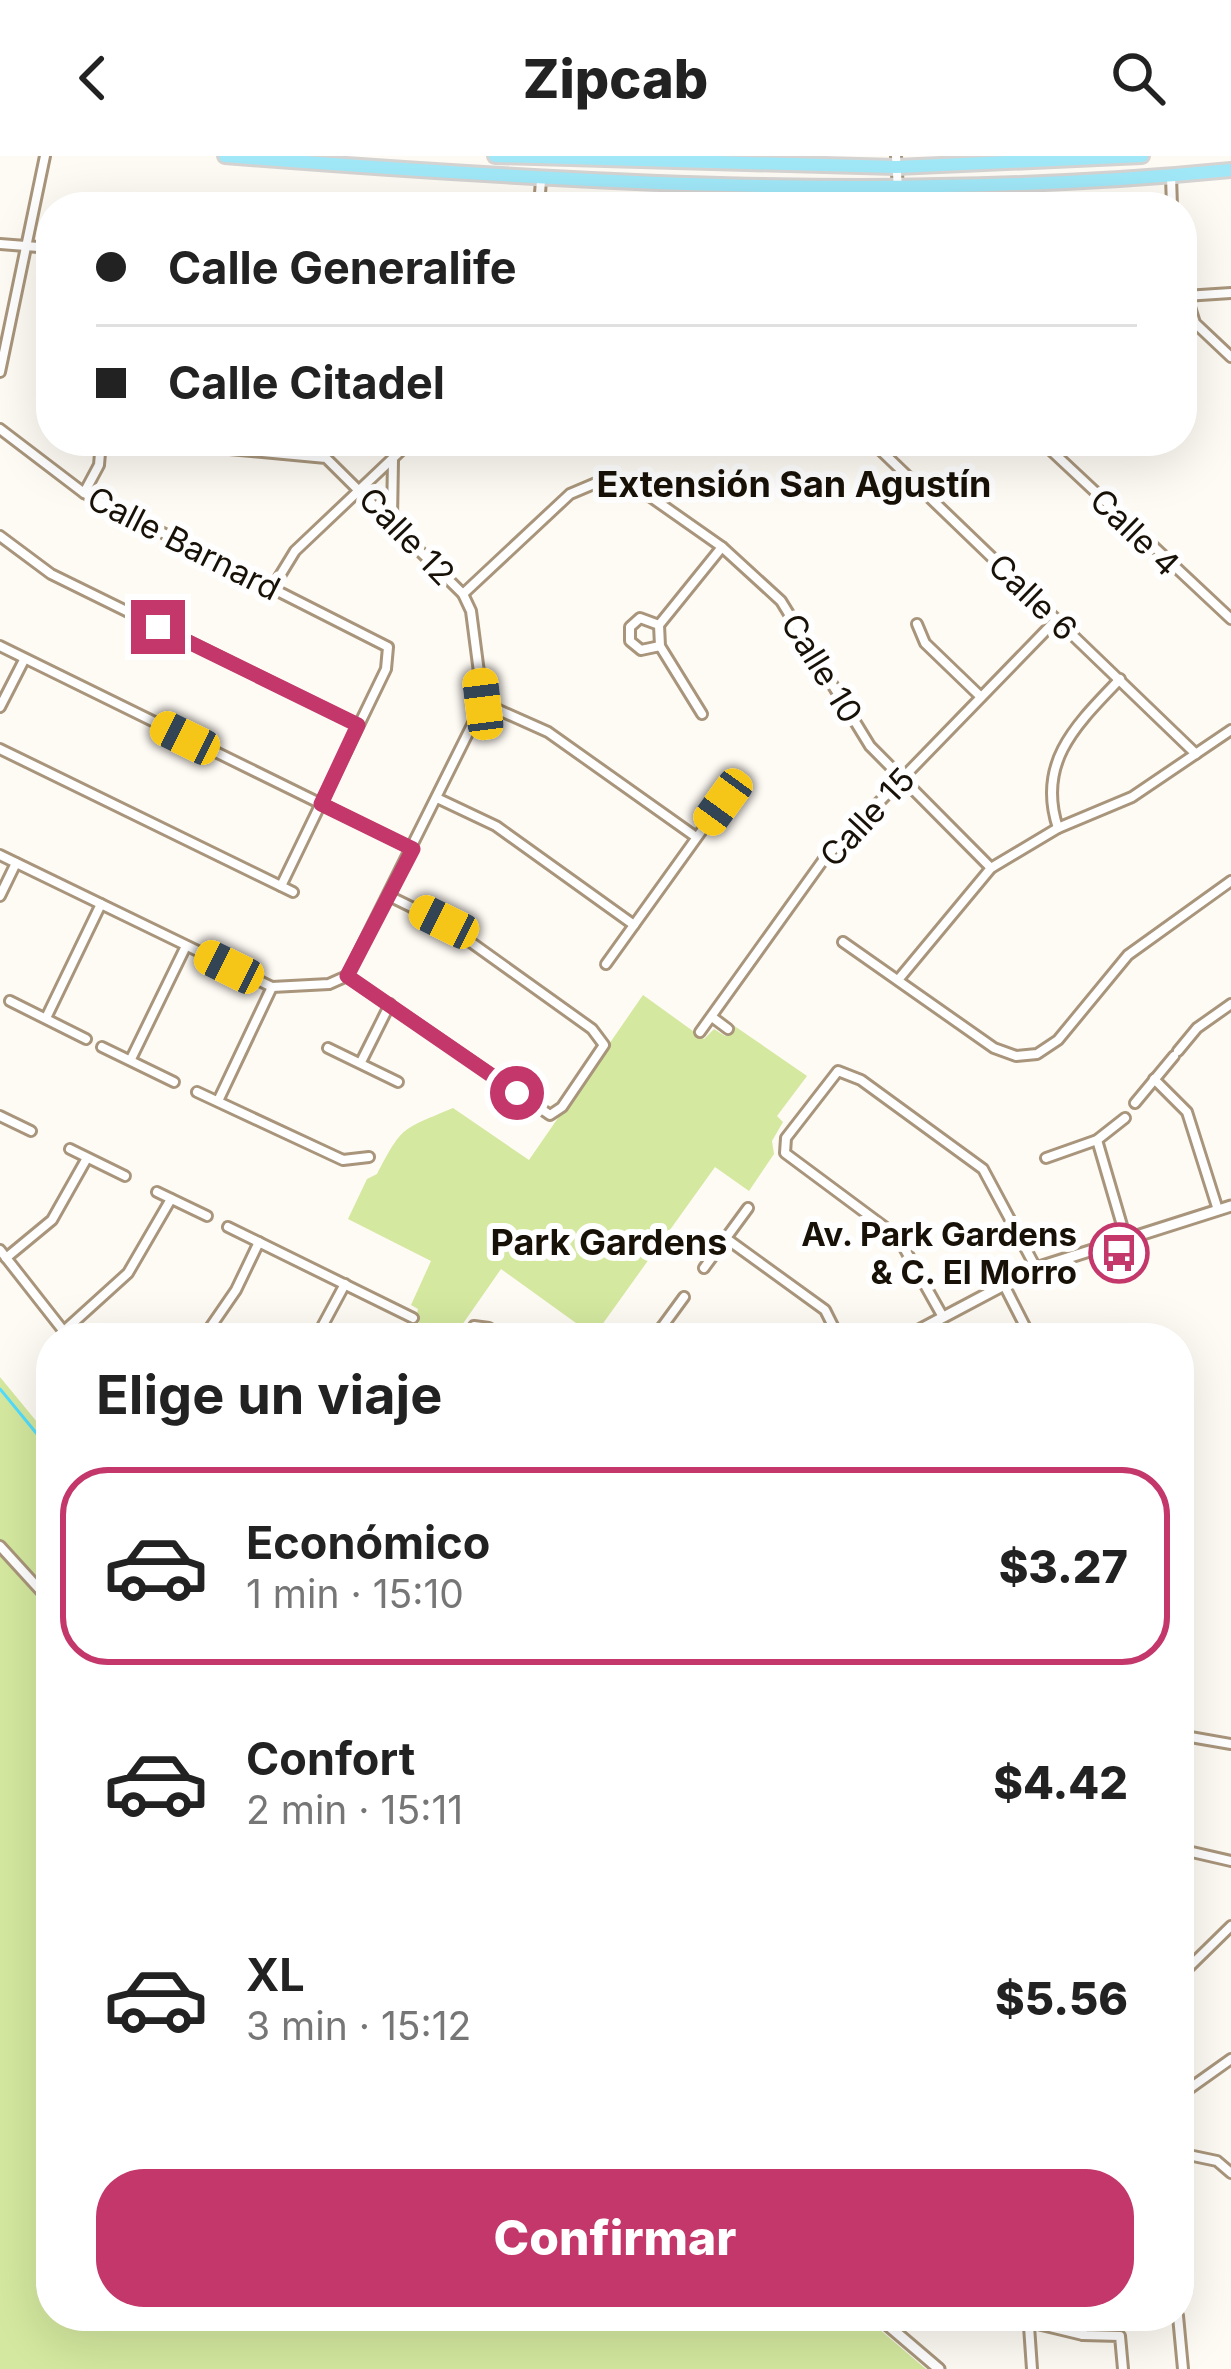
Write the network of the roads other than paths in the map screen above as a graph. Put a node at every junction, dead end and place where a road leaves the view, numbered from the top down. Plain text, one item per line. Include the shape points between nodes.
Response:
1 (45, 156) edge
2 (224, 156) edge
3 (495, 156) edge
4 (798, 156) edge
5 (1142, 156) edge
6 (512, 157) edge
7 (542, 157) edge
8 (896, 161) edge
9 (759, 166) junction
10 (1231, 170) edge
11 (1171, 176) junction
12 (542, 180) junction
13 (898, 185) junction
14 (37, 192) edge
15 (541, 192) edge
16 (898, 192) edge
17 (1172, 192) edge
18 (36, 196) edge
19 (0, 244) edge
20 (25, 246) junction
21 (36, 247) edge
22 (1231, 293) edge
23 (1197, 295) edge
24 (1197, 325) edge
25 (1231, 357) edge
26 (0, 372) edge
27 (0, 429) edge
28 (100, 456) edge
29 (304, 456) edge
30 (887, 456) edge
31 (1057, 456) edge
32 (393, 458) joint
33 (361, 488) junction
34 (84, 493) junction
35 (392, 520) junction
36 (0, 536) edge
37 (722, 547) junction
38 (273, 588) junction
39 (463, 594) junction
40 (1056, 620) junction
41 (1231, 620) edge
42 (917, 624) dead end
43 (659, 625) junction
44 (0, 646) edge
45 (660, 646) junction
46 (24, 660) junction
47 (1120, 680) junction
48 (980, 697) junction
49 (483, 704) junction
50 (0, 707) edge
51 (702, 714) dead end
52 (358, 725) junction
53 (1231, 730) edge
54 (0, 749) edge
55 (1196, 754) junction
56 (901, 780) junction
57 (439, 799) junction
58 (723, 802) dead end
59 (321, 804) junction
60 (1058, 828) junction
61 (696, 837) junction
62 (413, 849) junction
63 (0, 855) edge
64 (16, 863) junction
65 (991, 868) junction
66 (1231, 881) edge
67 (281, 886) junction
68 (293, 892) dead end
69 (0, 896) edge
70 (391, 897) junction
71 (100, 904) junction
72 (634, 925) junction
73 (843, 942) dead end
74 (186, 946) junction
75 (606, 964) dead end
76 (347, 976) junction
77 (898, 980) junction
78 (272, 987) junction
79 (10, 1001) dead end
80 (390, 1004) junction
81 (1230, 1005) edge
82 (712, 1017) junction
83 (46, 1018) junction
84 (728, 1029) dead end
85 (700, 1033) dead end
86 (86, 1039) dead end
87 (102, 1047) dead end
88 (328, 1048) dead end
89 (131, 1059) junction
90 (361, 1062) junction
91 (1154, 1079) junction
92 (174, 1082) dead end
93 (398, 1082) dead end
94 (197, 1092) dead end
95 (218, 1101) junction
96 (1135, 1103) dead end
97 (0, 1116) edge
98 (1125, 1118) dead end
99 (31, 1130) dead end
100 (1097, 1140) junction
101 (70, 1149) dead end
102 (369, 1157) dead end
103 (87, 1158) junction
104 (1046, 1158) dead end
105 (125, 1176) dead end
106 (158, 1192) dead end
107 (171, 1199) junction
108 (1231, 1206) edge
109 (748, 1208) dead end
110 (1218, 1210) junction
111 (207, 1216) dead end
112 (228, 1227) dead end
113 (727, 1239) junction
114 (1126, 1239) junction
115 (259, 1242) junction
116 (3, 1254) edge
117 (704, 1268) dead end
118 (1036, 1268) junction
119 (345, 1285) junction
120 (1004, 1285) junction
121 (684, 1297) dead end
122 (943, 1317) junction
123 (413, 1318) dead end
124 (57, 1323) edge
125 (77, 1323) edge
126 (213, 1323) edge
127 (324, 1323) edge
128 (665, 1323) edge
129 (832, 1323) edge
130 (932, 1323) edge
131 (1023, 1323) edge
132 (0, 1546) edge
133 (36, 1586) edge
134 (1194, 1738) edge
135 (1231, 1744) edge
136 (1194, 1852) edge
137 (1231, 1861) edge
138 (1231, 1926) edge
139 (1194, 1962) edge
140 (1231, 2059) edge
141 (1194, 2085) edge
142 (1194, 2156) edge
143 (1231, 2173) edge
144 (895, 2331) edge
145 (1029, 2331) edge
146 (1059, 2331) edge
147 (1083, 2331) edge
148 (1179, 2331) edge
149 (1083, 2335) junction
150 (939, 2369) edge
151 (1032, 2369) edge
152 (1123, 2369) edge
153 (1183, 2369) edge

1 - 14 street
2 - 12 highway
3 - 6 highway
4 - 9 highway
5 - 8 highway
6 - 7 highway
7 - 9 highway
8 - 9 highway
8 - 13 street
10 - 11 highway
11 - 13 highway
11 - 17 street
12 - 13 highway
12 - 15 street
13 - 16 street
18 - 20 street
19 - 20 street
20 - 21 street
20 - 26 street
22 - 23 street
24 - 25 street
27 - 34 street, Calle Barnard
28 - 34 street
29 - 33 street, Calle 12 via 326,458
30 - 40 street, Calle 6
31 - 41 street, Calle 4
32 - 33 street
32 - 35 street
33 - 35 street, Calle 12
33 - 38 street via 295,551
34 - 38 street, Calle Barnard
35 - 39 street, Calle 12
36 - 52 street via 50,574
37 - 39 street, Calle 10 via 638,488 596,483 570,494
37 - 43 street
37 - 56 street, Calle 10 via 781,601 870,746
38 - 52 street, Calle Barnard via 388,646 386,669
39 - 49 street
40 - 47 street, Calle 6
40 - 48 street, Calle 15
42 - 48 street via 925,643
43 - 45 street
43 - 45 street via 640,618 630,641 641,650
44 - 46 street
45 - 51 street
46 - 50 street
46 - 59 street
47 - 55 street, Calle 6
47 - 60 street via 1075,727 1056,762 1049,800
48 - 56 street, Calle 15
49 - 57 street
49 - 61 street via 548,732
52 - 59 street
53 - 55 street
54 - 67 street
55 - 60 street via 1132,797
56 - 65 street, Calle 10
56 - 82 street, Calle 15 via 824,859
57 - 62 street
57 - 72 street via 496,826
58 - 61 street
59 - 62 street
59 - 67 street
60 - 65 street
61 - 72 street
62 - 70 street
63 - 64 street
64 - 69 street
64 - 71 street
65 - 77 street
66 - 77 street via 1127,955 1058,1040 1037,1054 994,1048
67 - 68 street
70 - 76 street
70 - 80 street via 444,922 604,1045 550,1115
71 - 74 street
71 - 83 street
72 - 75 street
73 - 77 street
74 - 78 street
74 - 89 street
76 - 78 street
76 - 80 street
78 - 95 street
79 - 83 street
80 - 90 street
81 - 91 street via 1197,1028
82 - 84 street
82 - 85 street, Calle 15
83 - 86 street
87 - 89 street
88 - 90 street
89 - 92 street
90 - 93 street
91 - 96 street
91 - 110 street via 1187,1112
94 - 95 street
95 - 102 street via 343,1160
97 - 99 street
98 - 100 street
100 - 104 street
100 - 114 street
101 - 103 street
103 - 105 street
103 - 116 street via 52,1220
106 - 107 street
107 - 111 street
107 - 125 street via 128,1273
108 - 110 street
109 - 113 street
110 - 114 street
112 - 115 street
113 - 117 street
113 - 129 street via 825,1310
114 - 118 street
115 - 119 street
115 - 126 street
116 - 124 street
118 - 120 street
118 - 122 street via 983,1169 861,1080 838,1072 786,1138 785,1153 898,1237
119 - 123 street
119 - 127 street
120 - 122 street
120 - 131 street
121 - 128 street
122 - 130 street
132 - 133 street
134 - 135 street
136 - 137 street
138 - 139 street
140 - 141 street
142 - 143 street
144 - 150 street
145 - 151 street
146 - 149 street
147 - 149 street
148 - 153 street
149 - 152 street via 1120,2336

